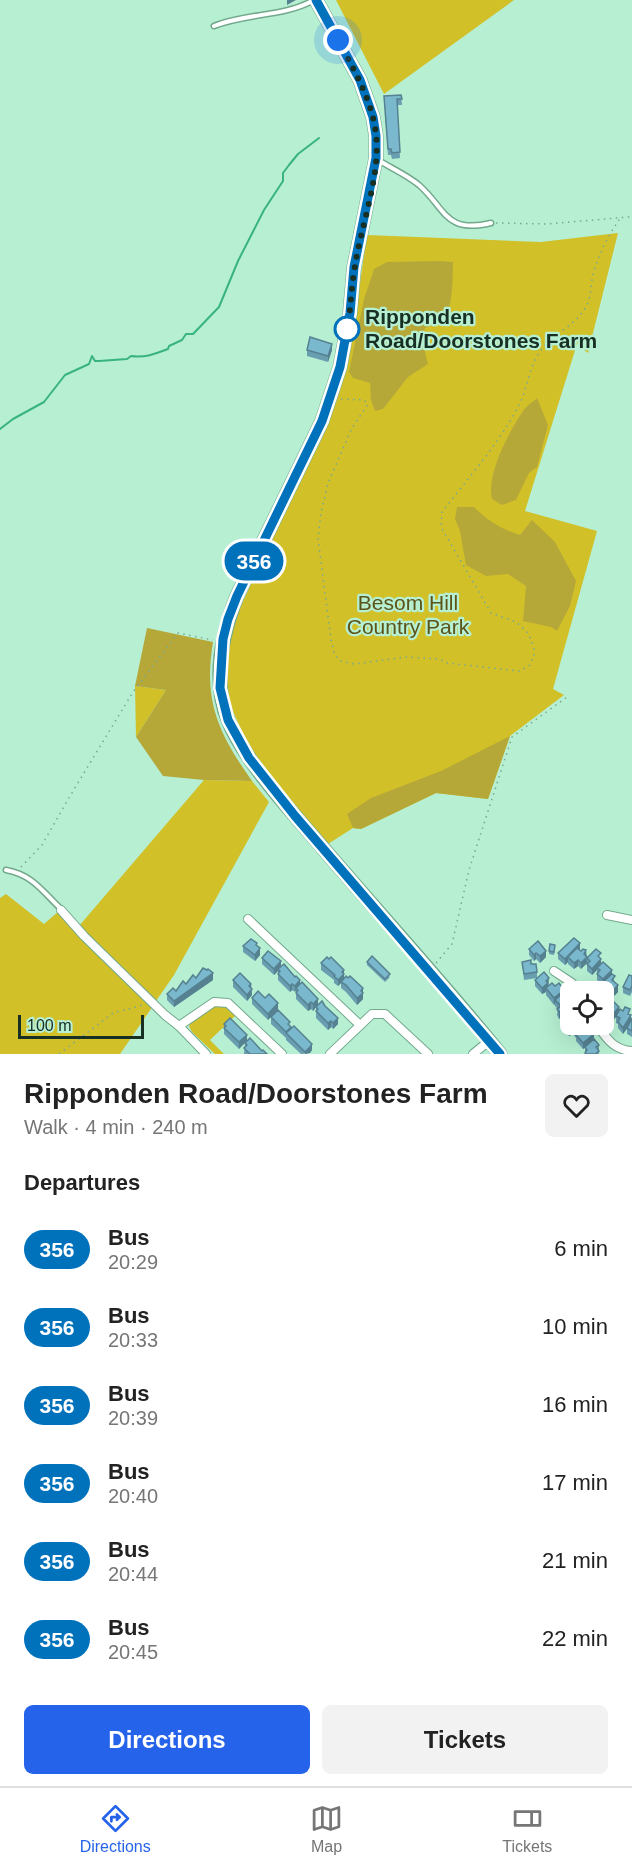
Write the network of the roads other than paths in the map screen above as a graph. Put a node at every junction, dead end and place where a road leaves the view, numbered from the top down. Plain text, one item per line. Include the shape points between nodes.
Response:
1 (315, 0) edge
2 (214, 26) dead end
3 (376, 158) junction
4 (491, 223) road end
5 (6, 870) dead end
6 (61, 910) joint
7 (607, 915) dead end
8 (248, 919) dead end
9 (632, 920) edge
10 (554, 971) dead end
11 (569, 981) edge
12 (360, 1025) junction
13 (179, 1026) junction
14 (604, 1035) edge
15 (489, 1041) junction
16 (632, 1051) edge
17 (206, 1054) edge
18 (282, 1054) edge
19 (330, 1054) edge
20 (428, 1054) edge
21 (473, 1054) edge
22 (500, 1054) edge

1 - 2 lane
1 - 3 main road via 360,80 373,117
3 - 4 lane via 417,183 448,219 463,225
3 - 15 main road via 354,267 340,367 322,421 228,619 220,688 228,720 249,758
5 - 6 lane via 28,877
6 - 13 street
7 - 9 street
8 - 12 street
10 - 11 street
12 - 19 street
12 - 20 street via 372,1014 385,1014
13 - 17 street
13 - 18 street via 214,1002 228,1003
14 - 16 street via 620,1050
15 - 21 street
15 - 22 main road

